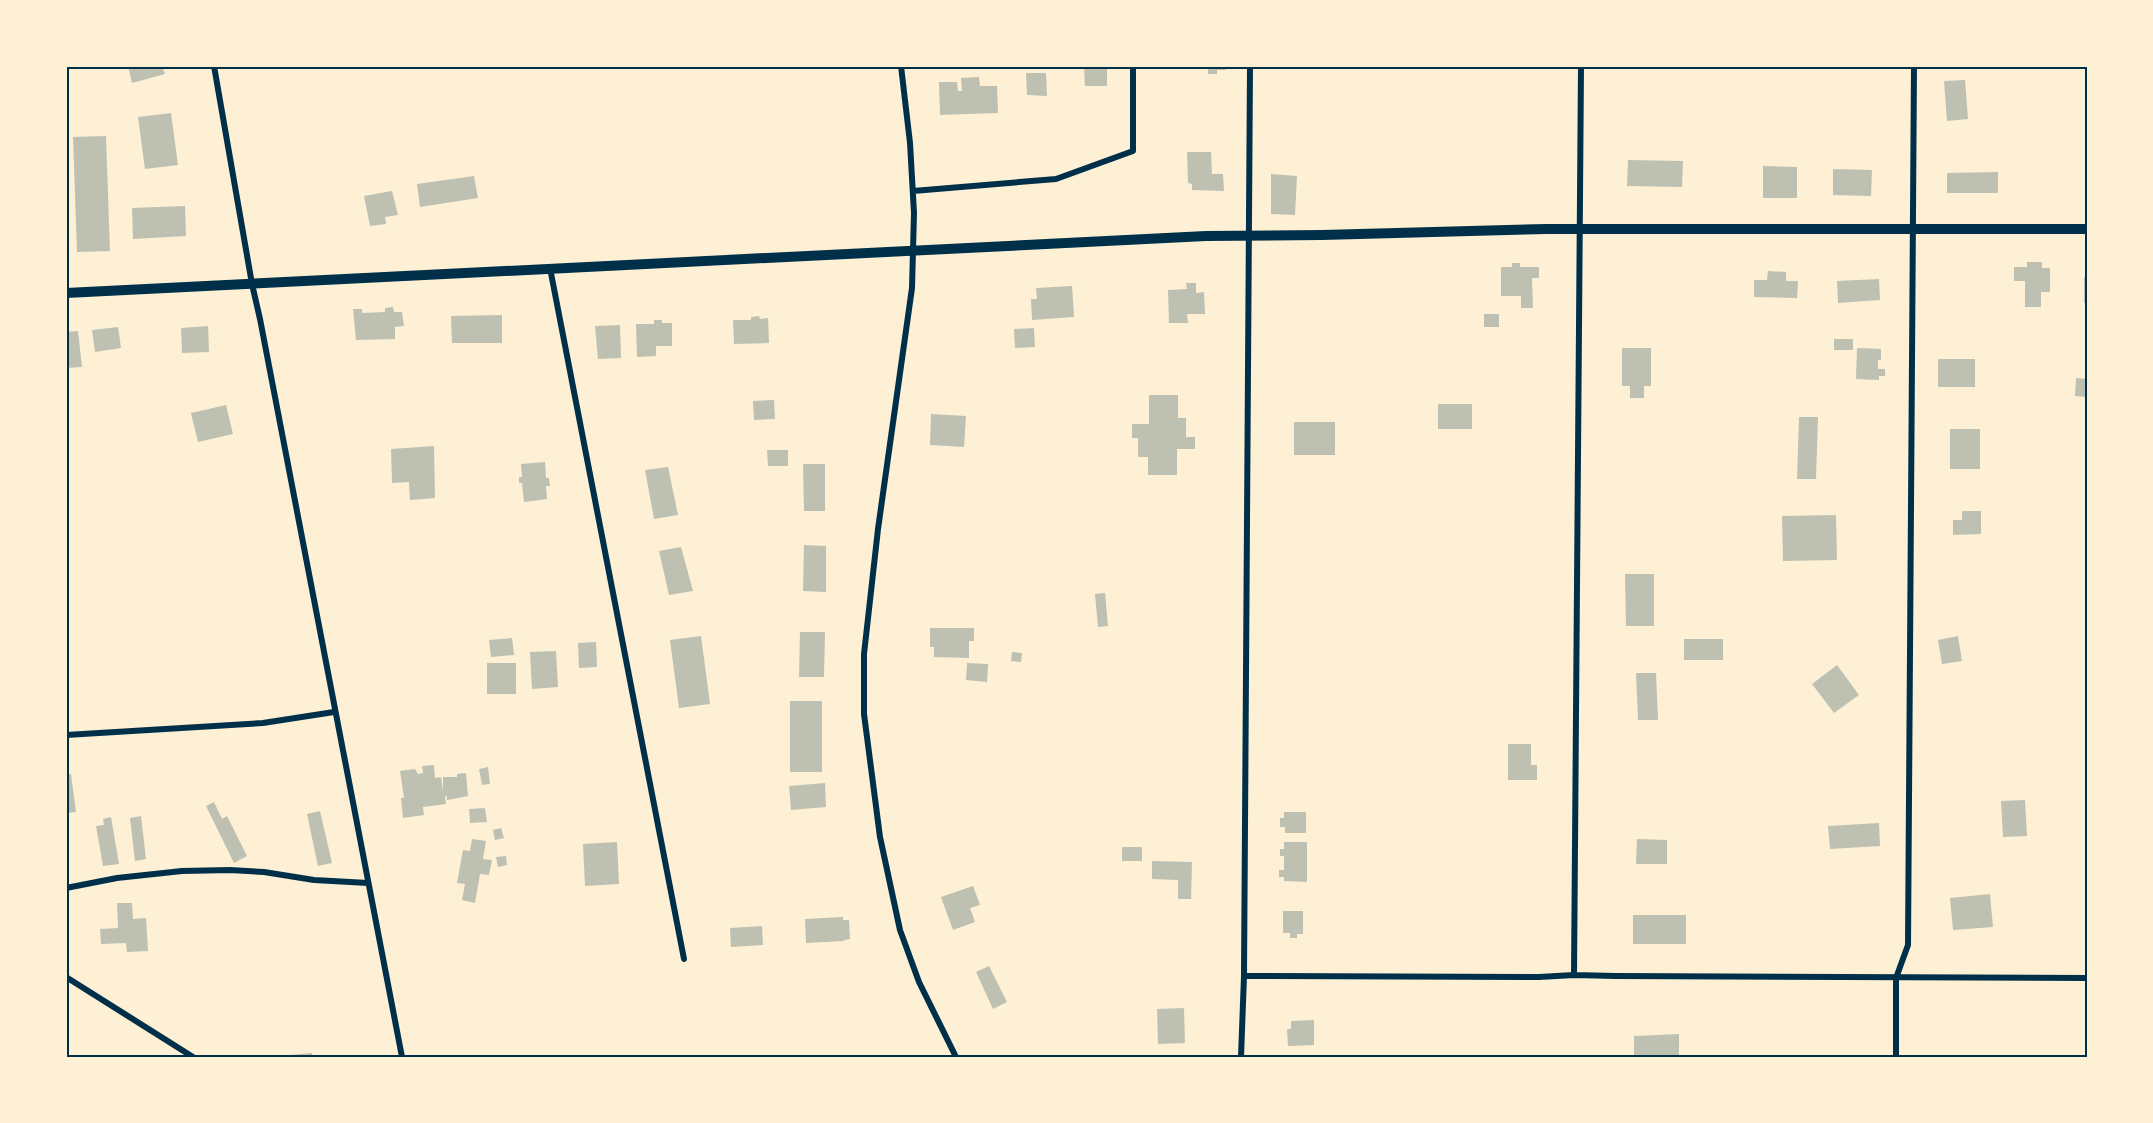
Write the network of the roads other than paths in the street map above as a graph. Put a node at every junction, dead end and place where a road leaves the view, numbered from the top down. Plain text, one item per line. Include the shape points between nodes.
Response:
1 (214, 66) edge
2 (901, 66) edge
3 (1133, 66) edge
4 (1250, 66) edge
5 (1581, 66) edge
6 (1914, 66) edge
7 (913, 191) junction
8 (1913, 228) junction
9 (2087, 229) edge
10 (1580, 230) junction
11 (1249, 235) junction
12 (914, 250) junction
13 (550, 267) junction
14 (252, 284) junction
15 (66, 293) edge
16 (334, 712) junction
17 (66, 735) edge
18 (368, 883) junction
19 (66, 888) edge
20 (684, 959) dead end
21 (1575, 975) junction
22 (1244, 976) junction
23 (66, 977) edge
24 (1896, 978) junction
25 (2087, 978) edge
26 (193, 1057) edge
27 (402, 1057) edge
28 (956, 1057) edge
29 (1241, 1057) edge
30 (1896, 1057) edge

1 - 14 street
2 - 7 street
3 - 7 street via 1133,151 1056,179
4 - 11 street
5 - 10 street
6 - 8 street
7 - 12 street
8 - 9 street
8 - 10 street
8 - 24 street via 1908,945
10 - 11 street
10 - 21 street
11 - 12 street
11 - 22 street
12 - 13 street
12 - 28 street via 864,654 864,714 880,837 900,930 919,982
13 - 14 street
13 - 20 street
14 - 15 street
14 - 16 street
16 - 17 street via 263,723
16 - 18 street
18 - 19 street via 220,870 117,878
18 - 27 street
21 - 22 street
21 - 24 street
22 - 29 street
23 - 26 street
24 - 25 street
24 - 30 street

